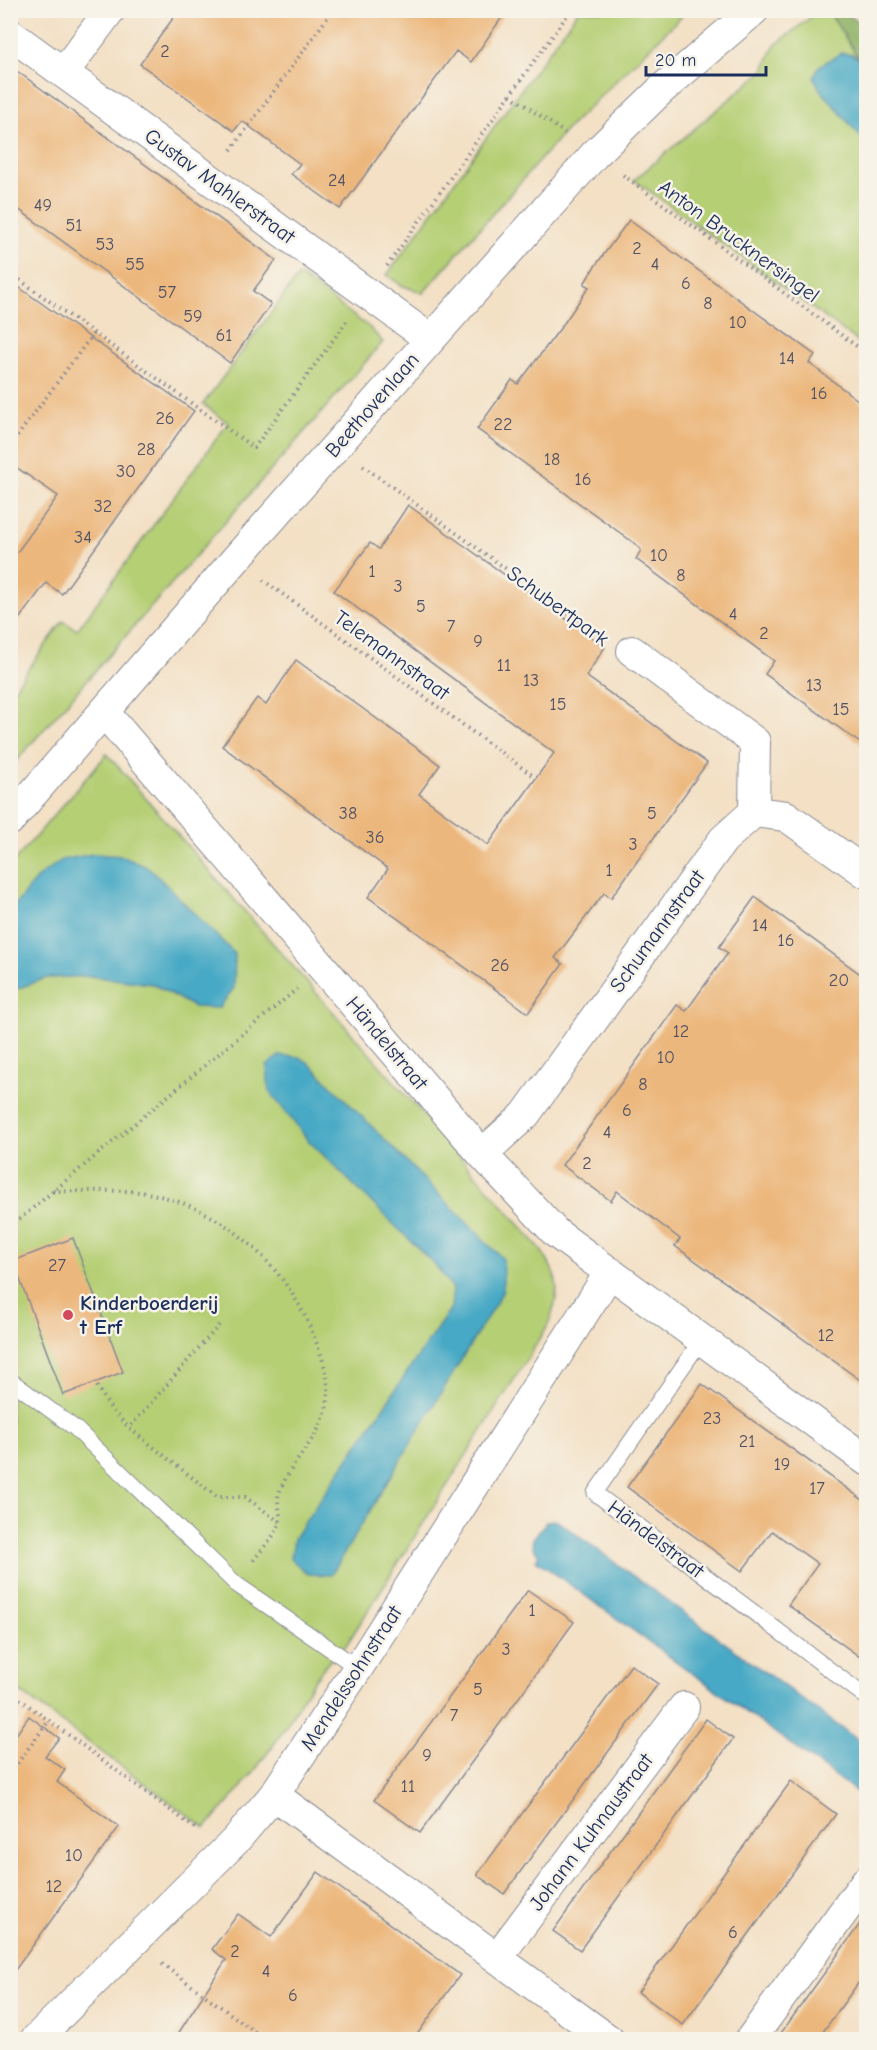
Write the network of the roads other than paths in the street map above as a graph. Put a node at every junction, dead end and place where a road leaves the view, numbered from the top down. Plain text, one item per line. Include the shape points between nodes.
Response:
1 (110, 10) edge
2 (754, 10) edge
3 (10, 34) edge
4 (64, 72) junction
5 (430, 339) junction
6 (632, 651) road end
7 (104, 712) junction
8 (754, 812) junction
9 (10, 820) edge
10 (867, 873) edge
11 (482, 1154) junction
12 (610, 1272) junction
13 (702, 1339) junction
14 (10, 1380) edge
15 (867, 1460) edge
16 (358, 1668) junction
17 (867, 1696) edge
18 (684, 1707) dead end
19 (274, 1795) junction
20 (867, 1881) edge
21 (497, 1958) junction
22 (34, 2040) edge
23 (609, 2040) edge
24 (750, 2040) edge

1 - 4 street
2 - 5 street, Beethovenlaan via 662,89 595,154
3 - 4 street, Gustav Mahlerstraat
4 - 5 street, Gustav Mahlerstraat
5 - 7 street, Beethovenlaan
6 - 8 street, Schubertpark via 755,742
7 - 9 street, Beethovenlaan
7 - 11 street, Händelstraat
8 - 10 street via 786,816
8 - 11 street, Schumannstraat via 723,840 525,1115
11 - 12 street, Händelstraat via 556,1233
12 - 13 street, Händelstraat
12 - 16 street, Mendelssohnstraat
13 - 15 street, Händelstraat
13 - 17 lane, Händelstraat via 595,1493
14 - 16 lane via 76,1429 236,1584
16 - 19 street, Mendelssohnstraat
18 - 21 street, Johann Kuhnaustraat
19 - 21 street
19 - 22 street, Mendelssohnstraat via 226,1850
20 - 24 street
21 - 23 street

